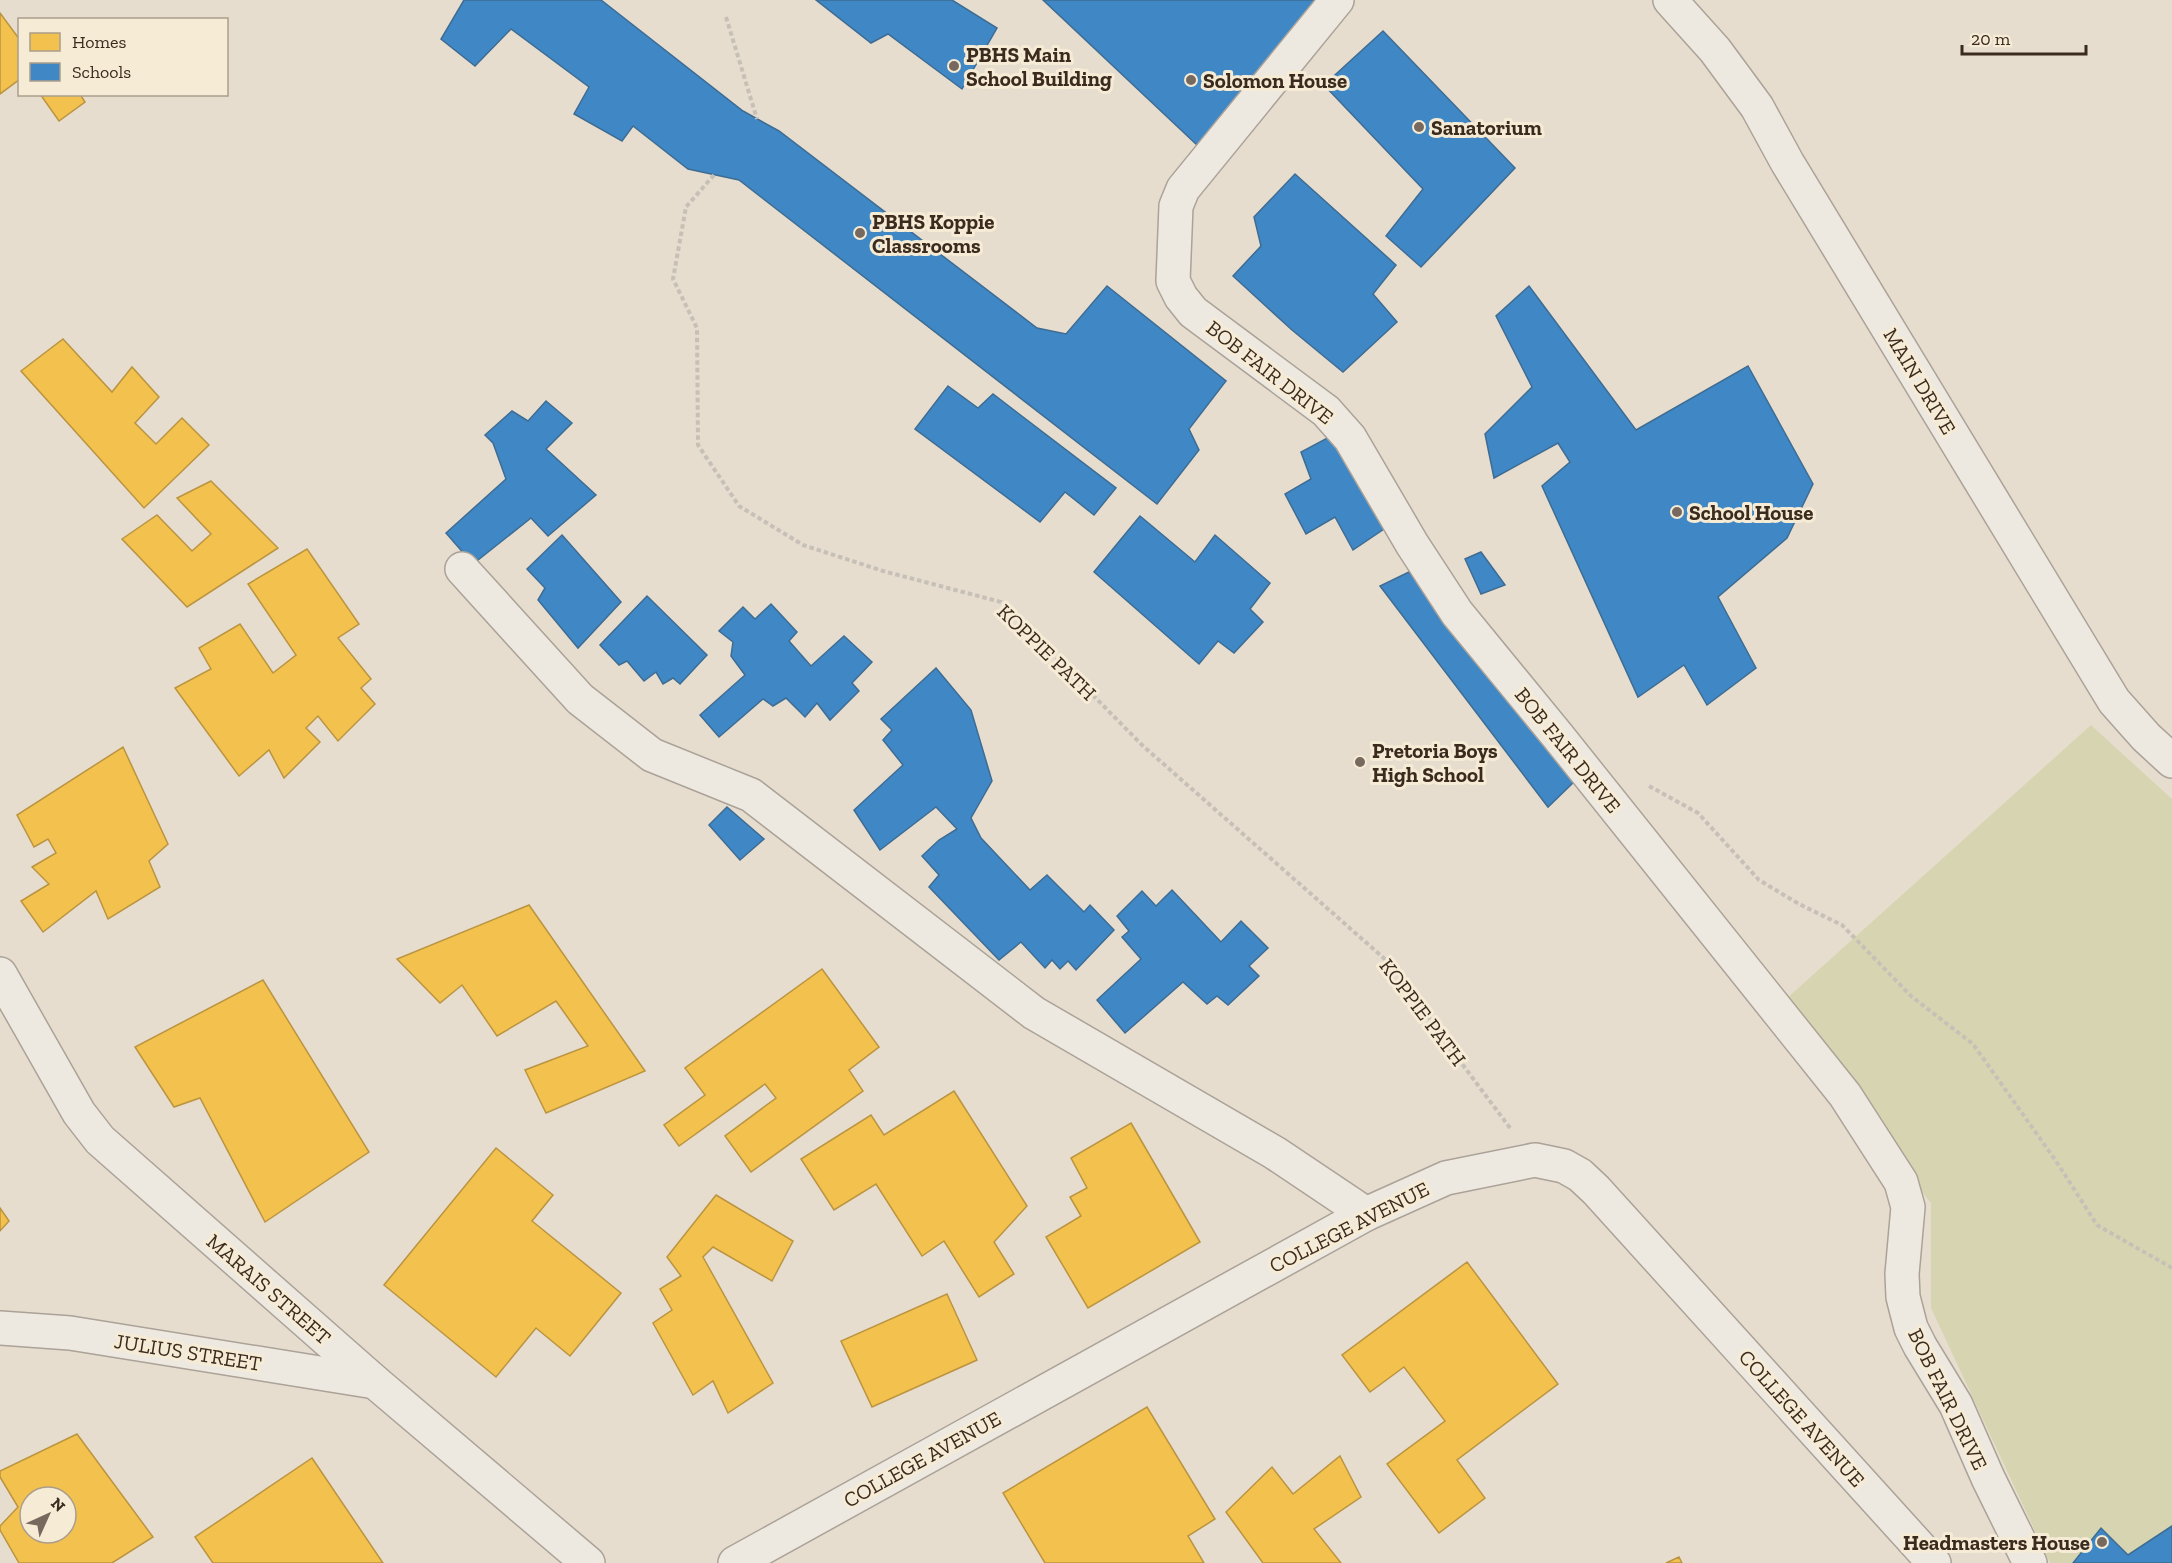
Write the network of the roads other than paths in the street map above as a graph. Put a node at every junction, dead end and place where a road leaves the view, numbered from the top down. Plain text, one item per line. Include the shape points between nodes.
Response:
1 (1337, 0) edge
2 (1670, 0) edge
3 (462, 569) dead end
4 (2172, 761) edge
5 (0, 974) edge
6 (1366, 1214) junction
7 (0, 1328) edge
8 (375, 1382) junction
9 (588, 1563) edge
10 (735, 1563) edge
11 (1934, 1563) edge
12 (2030, 1563) edge

1 - 12 street, BOB FAIR DRIVE via 1183,189 1176,206 1173,281 1193,312 1326,411 1350,438 1457,613 1845,1095 1901,1182 1908,1207 1903,1297 1911,1328 1956,1405
2 - 4 street, MAIN DRIVE via 1716,50 1757,107 2114,701
3 - 6 street via 580,699 652,755 751,795 1034,1013 1275,1153
5 - 8 street, MARAIS STREET via 79,1113 100,1140
6 - 10 street, COLLEGE AVENUE
6 - 11 street, COLLEGE AVENUE via 1446,1178 1535,1160 1564,1166 1580,1175
7 - 8 street, JULIUS STREET via 70,1333
8 - 9 street, MARAIS STREET

